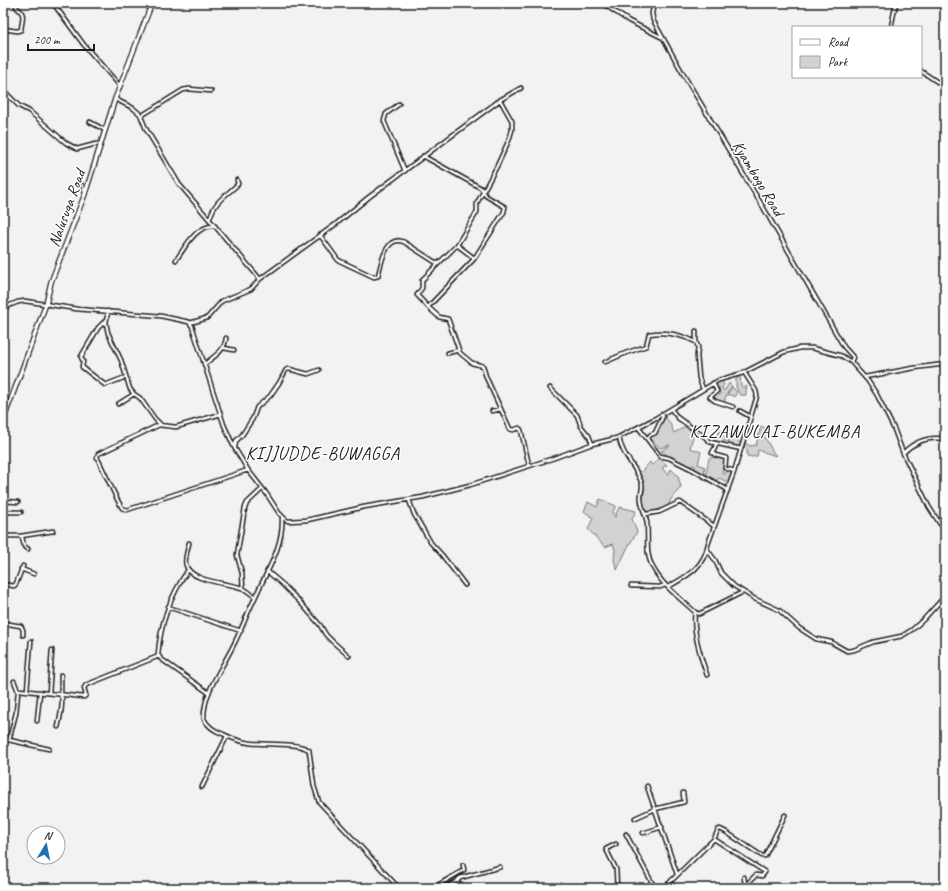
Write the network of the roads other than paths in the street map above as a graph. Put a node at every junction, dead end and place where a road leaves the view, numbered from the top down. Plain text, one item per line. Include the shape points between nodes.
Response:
1 (16, 3) edge
2 (53, 3) edge
3 (152, 3) edge
4 (602, 3) edge
5 (654, 3) edge
6 (896, 3) edge
7 (891, 26) edge
8 (3, 29) edge
9 (663, 38) junction
10 (922, 72) edge
11 (120, 86) junction
12 (945, 87) edge
13 (521, 88) dead end
14 (3, 90) edge
15 (211, 91) dead end
16 (115, 99) junction
17 (500, 100) junction
18 (399, 104) dead end
19 (141, 116) junction
20 (90, 122) dead end
21 (105, 130) junction
22 (100, 144) junction
23 (423, 156) junction
24 (405, 171) junction
25 (237, 180) dead end
26 (82, 186) dead end
27 (483, 192) junction
28 (86, 193) junction
29 (210, 219) junction
30 (216, 226) junction
31 (320, 235) junction
32 (457, 245) junction
33 (474, 258) junction
34 (176, 260) dead end
35 (438, 264) junction
36 (260, 279) junction
37 (46, 304) junction
38 (428, 307) junction
39 (3, 308) edge
40 (108, 311) junction
41 (106, 321) junction
42 (190, 323) junction
43 (696, 331) dead end
44 (226, 338) dead end
45 (696, 342) junction
46 (224, 348) junction
47 (234, 350) dead end
48 (459, 350) junction
49 (448, 353) dead end
50 (605, 362) dead end
51 (851, 362) junction
52 (205, 364) junction
53 (945, 364) edge
54 (319, 370) dead end
55 (744, 372) junction
56 (126, 377) junction
57 (865, 378) junction
58 (713, 383) junction
59 (550, 388) dead end
60 (703, 389) junction
61 (134, 394) junction
62 (118, 404) dead end
63 (733, 407) dead end
64 (501, 409) junction
65 (671, 409) junction
66 (492, 411) dead end
67 (740, 411) dead end
68 (221, 414) junction
69 (662, 414) junction
70 (751, 417) junction
71 (3, 421) edge
72 (161, 425) junction
73 (638, 428) junction
74 (619, 437) junction
75 (649, 437) dead end
76 (945, 439) edge
77 (716, 443) junction
78 (592, 444) junction
79 (234, 447) junction
80 (741, 449) junction
81 (903, 452) junction
82 (529, 465) junction
83 (248, 470) junction
84 (734, 471) junction
85 (262, 489) junction
86 (728, 490) junction
87 (409, 500) junction
88 (3, 501) edge
89 (18, 502) dead end
90 (3, 512) edge
91 (21, 512) dead end
92 (645, 514) junction
93 (282, 517) junction
94 (288, 521) junction
95 (283, 526) junction
96 (714, 526) junction
97 (945, 528) edge
98 (53, 531) dead end
99 (3, 536) edge
100 (21, 536) junction
101 (189, 543) dead end
102 (28, 549) dead end
103 (707, 549) junction
104 (188, 570) junction
105 (267, 571) junction
106 (34, 574) dead end
107 (3, 584) edge
108 (465, 585) dead end
109 (665, 585) junction
110 (631, 586) dead end
111 (668, 587) junction
112 (243, 589) junction
113 (743, 592) junction
114 (945, 596) edge
115 (255, 597) junction
116 (168, 607) junction
117 (695, 612) junction
118 (3, 623) edge
119 (241, 631) junction
120 (23, 635) dead end
121 (31, 641) dead end
122 (52, 650) dead end
123 (159, 656) junction
124 (349, 656) dead end
125 (62, 675) dead end
126 (707, 675) dead end
127 (14, 681) dead end
128 (18, 691) junction
129 (27, 691) junction
130 (40, 692) junction
131 (49, 693) junction
132 (209, 693) junction
133 (61, 695) junction
134 (37, 721) dead end
135 (58, 727) dead end
136 (227, 736) junction
137 (9, 740) junction
138 (3, 741) edge
139 (49, 749) dead end
140 (647, 786) dead end
141 (202, 787) dead end
142 (683, 793) dead end
143 (655, 809) junction
144 (785, 815) dead end
145 (635, 818) dead end
146 (662, 827) junction
147 (643, 833) dead end
148 (626, 834) dead end
149 (714, 839) junction
150 (616, 844) dead end
151 (463, 864) dead end
152 (500, 866) dead end
153 (677, 874) junction
154 (744, 877) dead end
155 (457, 881) junction
156 (668, 887) edge
157 (399, 888) edge
158 (433, 888) edge
159 (444, 888) edge
160 (461, 888) edge
161 (617, 888) edge
162 (655, 888) edge
163 (662, 888) edge

1 - 8 street via 17,8 23,13 21,30
2 - 11 street via 84,45
3 - 11 street, Nalusuga Road
4 - 9 street via 629,21
5 - 9 street, Kyambogo Road via 653,20
6 - 7 street
9 - 51 street, Kyambogo Road via 844,347 853,357
10 - 12 street
11 - 16 street, Nalusuga Road
13 - 17 street
14 - 22 street via 66,143 77,149
15 - 19 street via 183,90
16 - 19 street via 133,108
16 - 21 street, Nalusuga Road
17 - 23 street
17 - 27 street via 512,121 512,130 498,166
18 - 24 street via 386,114 384,121
19 - 29 street via 179,184
20 - 21 street
21 - 22 street, Nalusuga Road
22 - 28 street, Nalusuga Road
23 - 24 street
23 - 27 street
24 - 31 street
25 - 29 street via 238,184 218,201
26 - 28 street
27 - 32 street via 476,205 478,212
27 - 33 street via 504,206 505,210
28 - 37 street, Nalusuga Road via 51,282
29 - 30 street
30 - 34 street via 207,226 197,232
30 - 36 street
31 - 35 street via 338,260 374,278 378,276 386,250 398,241 404,242
31 - 36 street
32 - 33 street
32 - 35 street
33 - 38 street
35 - 38 street via 422,280 422,288 417,293
36 - 42 street via 250,289 222,301 204,320
37 - 39 street via 22,301
37 - 40 street
37 - 71 street, Nalusuga Road
38 - 48 street via 439,317 448,319
40 - 41 street
40 - 42 street via 172,318
41 - 56 street
41 - 56 street via 98,328 82,355 82,367 105,384
42 - 52 street
43 - 45 street
44 - 46 street
45 - 50 street via 670,333 649,334 646,346
45 - 60 street via 699,378
46 - 47 street
46 - 52 street
48 - 49 street
48 - 64 street via 472,363 483,366
51 - 55 street via 828,351 800,348 784,352
51 - 57 street
52 - 68 street
53 - 57 street
54 - 79 street via 308,374 286,370 270,396 257,407 253,418
55 - 58 street
55 - 70 street via 757,393
56 - 61 street
57 - 81 street via 877,395
58 - 60 street
58 - 63 street via 717,391 710,397
59 - 78 street via 577,415
60 - 65 street
61 - 62 street
61 - 72 street
64 - 66 street
64 - 82 street via 510,429 521,430
65 - 69 street
65 - 77 street via 686,425 710,442
67 - 70 street
68 - 72 street via 176,427
68 - 79 street
69 - 73 street
69 - 75 street via 655,433
70 - 80 street
72 - 83 street via 97,455 116,499 124,509
73 - 74 street
73 - 86 street via 660,456 693,470
74 - 78 street
74 - 92 street via 624,454 642,484 640,499
76 - 81 street via 924,439
77 - 80 street
77 - 84 street via 713,452 726,458 725,468
78 - 82 street
79 - 83 street
80 - 84 street
81 - 97 street via 929,507
82 - 87 street via 470,485
83 - 85 street
84 - 86 street
85 - 93 street
85 - 112 street via 247,503 237,555
86 - 96 street
87 - 94 street via 307,520
87 - 108 street via 414,514 432,543
88 - 89 street
90 - 91 street
92 - 96 street via 659,512 680,502
92 - 109 street via 649,558
93 - 94 street
93 - 95 street
94 - 95 street
95 - 105 street via 278,548
96 - 103 street
98 - 100 street
99 - 100 street
100 - 102 street via 24,546
101 - 104 street via 185,565
103 - 111 street via 703,560 694,569
103 - 113 street via 723,576
104 - 112 street via 198,577
104 - 116 street
105 - 115 street
105 - 124 street via 299,601 326,635
106 - 107 street via 22,568 14,586
109 - 110 street
109 - 111 street
111 - 117 street
112 - 115 street
113 - 114 street via 779,610 816,639 848,651 902,636 924,619
113 - 117 street via 702,612
115 - 119 street
116 - 119 street
116 - 123 street
117 - 126 street via 694,620
118 - 120 street via 21,626
119 - 132 street
121 - 129 street
122 - 131 street
123 - 132 street
123 - 133 street via 86,684 85,696
125 - 133 street
127 - 128 street
128 - 129 street
128 - 137 street via 16,713
129 - 130 street
130 - 131 street
130 - 134 street
131 - 133 street
132 - 136 street via 204,719 209,727
133 - 135 street
136 - 141 street
136 - 157 street via 249,743 297,745 308,750 319,802
137 - 138 street
137 - 139 street
140 - 143 street
142 - 143 street via 684,802
143 - 145 street
143 - 146 street
144 - 149 street via 765,856 720,829
146 - 147 street
146 - 153 street
148 - 162 street
149 - 153 street
149 - 154 street via 765,872 744,884
150 - 161 street via 606,849 616,869
151 - 158 street via 464,870
152 - 155 street
153 - 156 street
155 - 159 street
155 - 160 street
156 - 163 street

